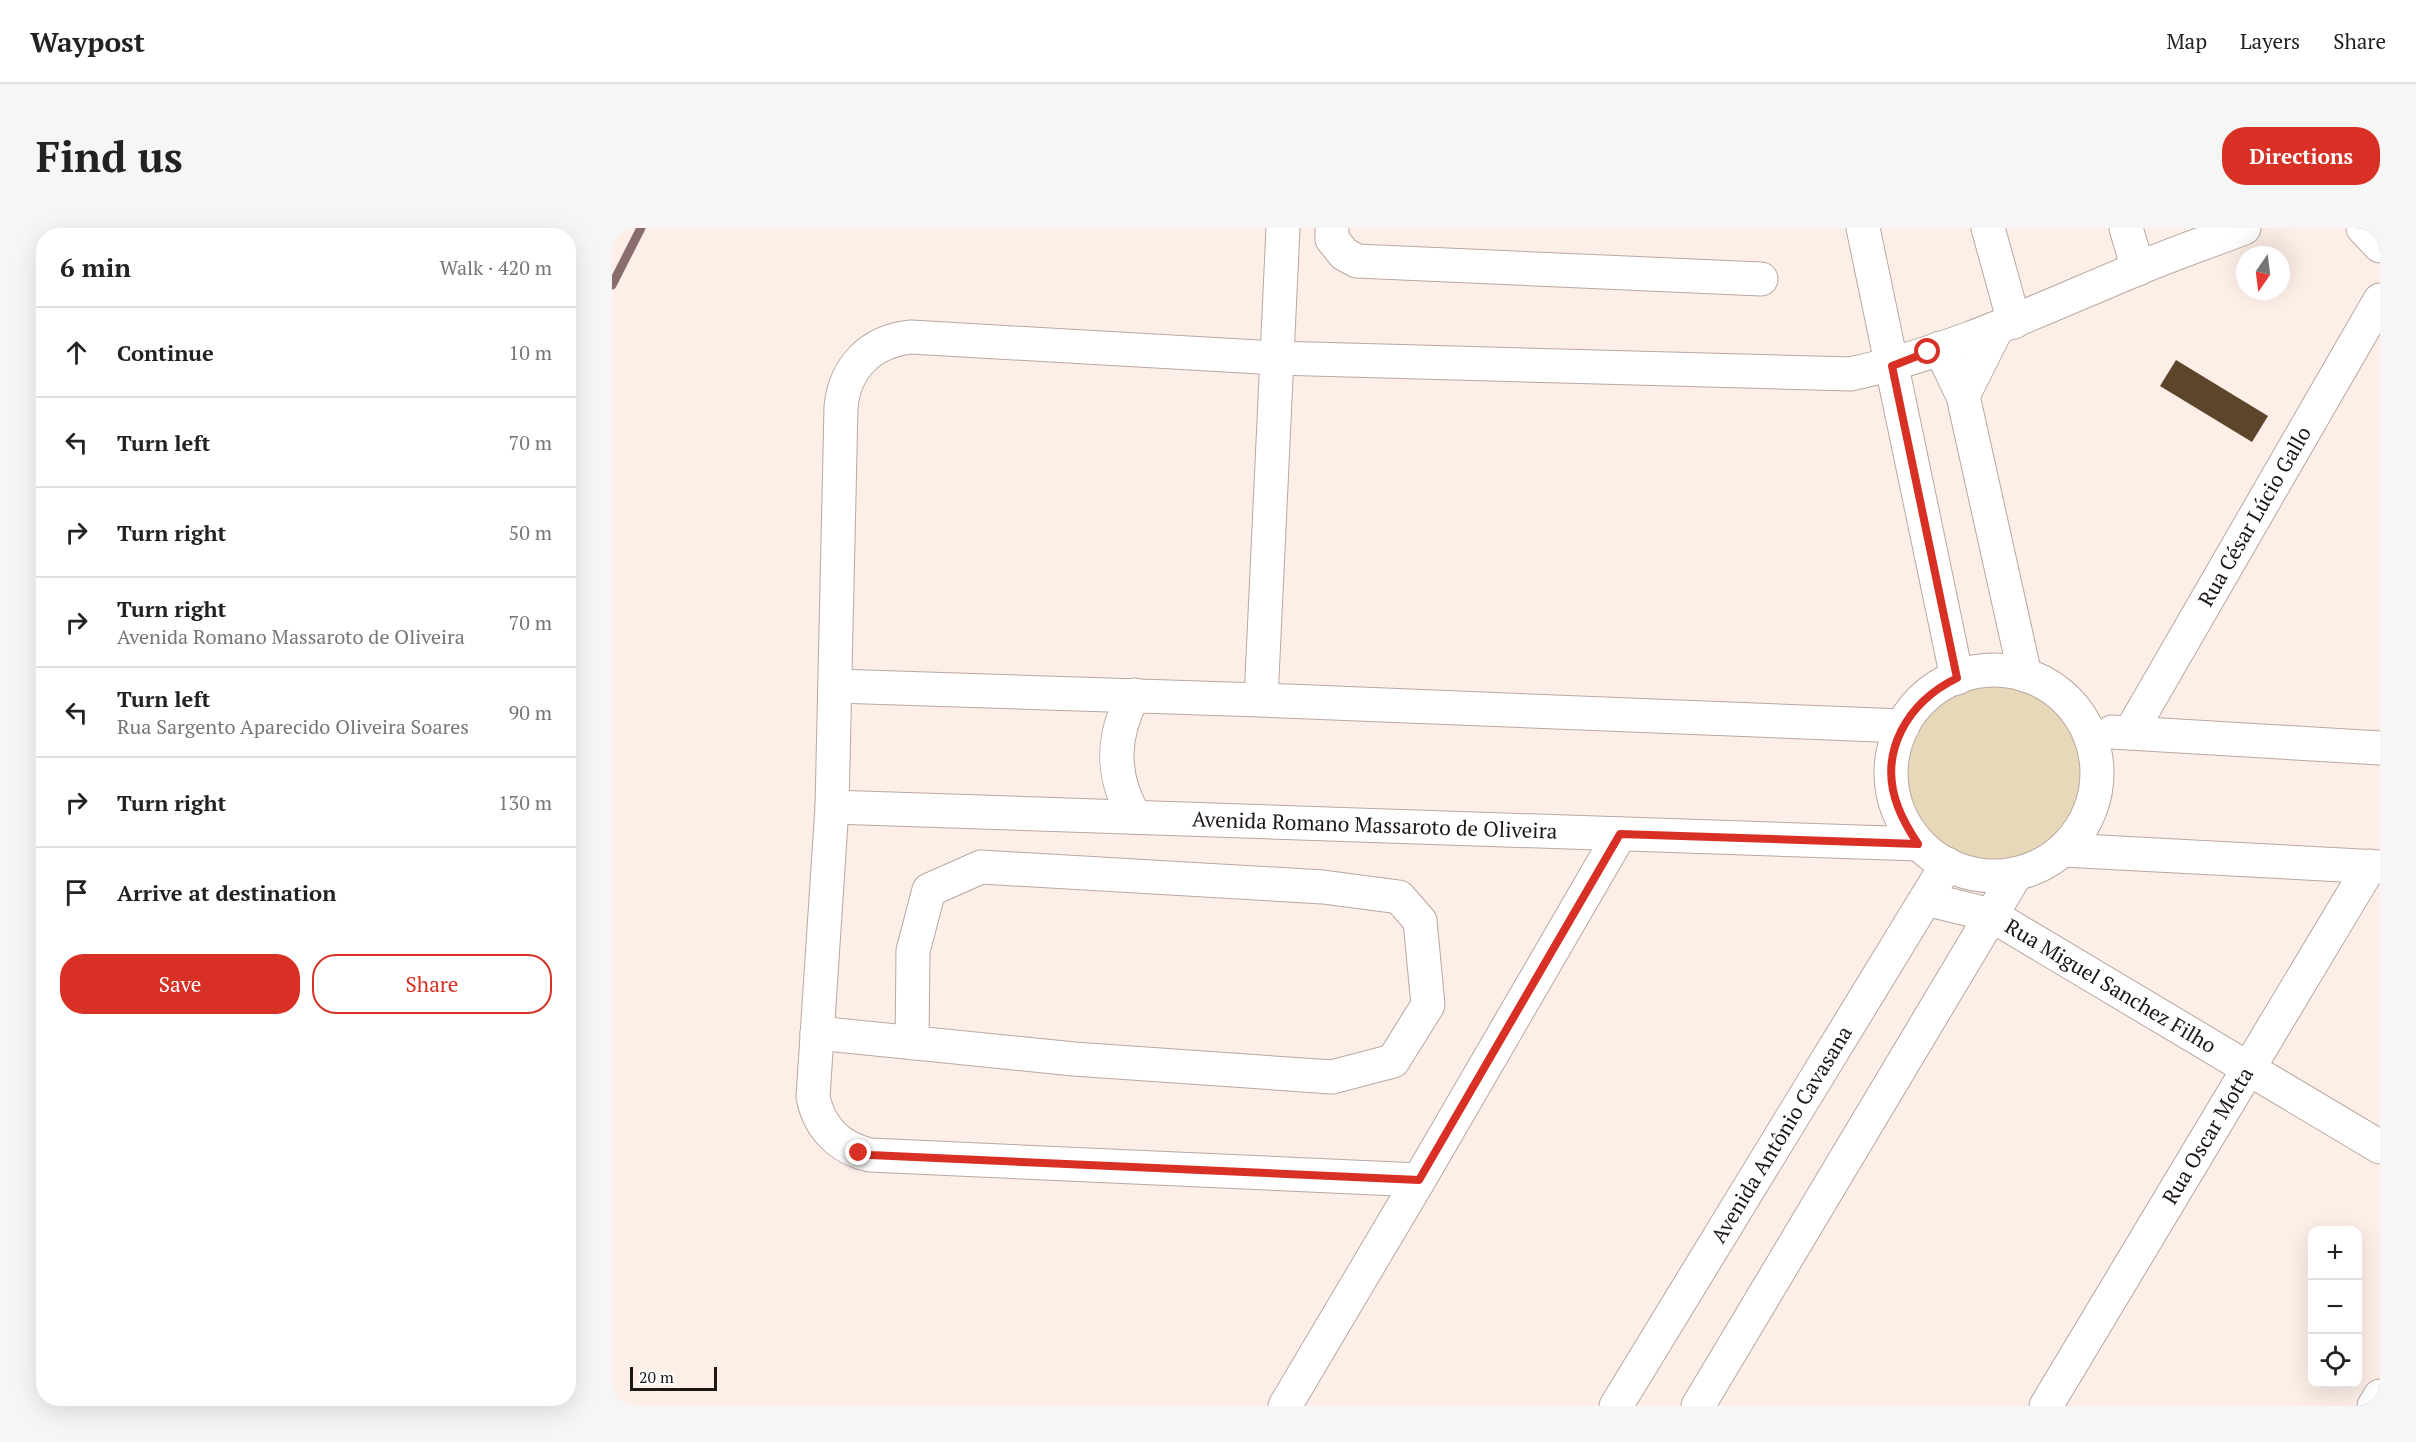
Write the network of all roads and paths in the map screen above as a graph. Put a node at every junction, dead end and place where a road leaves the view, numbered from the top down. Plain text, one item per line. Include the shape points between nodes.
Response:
1 (1283, 228) edge
2 (1332, 228) edge
3 (1863, 228) edge
4 (1988, 228) edge
5 (2126, 228) edge
6 (2244, 228) edge
7 (2363, 228) edge
8 (2380, 246) edge
9 (2138, 269) junction
10 (1761, 279) dead end
11 (2380, 300) edge
12 (2006, 325) junction
13 (1940, 348) junction
14 (1276, 358) junction
15 (1892, 366) junction
16 (1963, 396) junction
17 (2025, 675) junction
18 (1957, 678) junction
19 (836, 686) junction
20 (1134, 695) junction
21 (1260, 700) junction
22 (1903, 726) junction
23 (2088, 730) junction
24 (2130, 733) junction
25 (2380, 748) edge
26 (832, 807) junction
27 (1135, 817) junction
28 (1620, 834) junction
29 (1918, 844) junction
30 (2063, 850) junction
31 (1947, 864) junction
32 (2375, 866) edge
33 (2016, 874) junction
34 (1926, 899) junction
35 (1991, 915) junction
36 (817, 1033) junction
37 (912, 1043) junction
38 (2248, 1068) junction
39 (2380, 1147) edge
40 (1419, 1180) junction
41 (2380, 1396) edge
42 (1285, 1406) edge
43 (1616, 1406) edge
44 (1698, 1406) edge
45 (2046, 1406) edge
46 (2374, 1406) edge

1 - 14 street
2 - 10 street via 1332,239 1344,254 1357,261
3 - 15 street
4 - 12 street
5 - 9 street
6 - 9 street
7 - 8 street
9 - 12 street
11 - 24 street, Rua César Lúcio Gallo
12 - 13 street
12 - 16 street
13 - 15 street
13 - 16 street
14 - 15 street via 1850,374
14 - 19 street via 911,337 887,342 867,354 851,372 841,406
14 - 21 street
15 - 18 street
16 - 17 street
17 - 18 street via 1979,672
17 - 23 street via 2062,696
18 - 22 street via 1925,697
19 - 20 street
19 - 26 street
20 - 21 street
20 - 27 street via 1119,729 1116,765
21 - 22 street
22 - 29 street via 1893,755 1892,786 1897,806
23 - 24 street
23 - 30 street via 2098,772 2096,794 2078,834
24 - 25 street
26 - 27 street, Avenida Romano Massaroto de Oliveira
26 - 36 street
27 - 28 street, Avenida Romano Massaroto de Oliveira
28 - 29 street, Avenida Romano Massaroto de Oliveira
28 - 40 street
29 - 31 street
30 - 32 street
30 - 33 street
31 - 33 street via 1981,875
31 - 34 street, Avenida Antônio Cavasana
32 - 38 street, Rua Oscar Motta
33 - 35 street
34 - 35 street, Rua Miguel Sanchez Filho
34 - 43 street, Avenida Antônio Cavasana
35 - 38 street, Rua Miguel Sanchez Filho
35 - 44 street
36 - 37 street
36 - 40 street via 815,1107 831,1135 859,1153
37 - 37 street via 1332,1077 1393,1061 1428,1005 1420,921 1399,897 1323,887 981,867 929,890 913,951
38 - 39 street, Rua Miguel Sanchez Filho
38 - 45 street, Rua Oscar Motta
40 - 42 street
41 - 46 street

